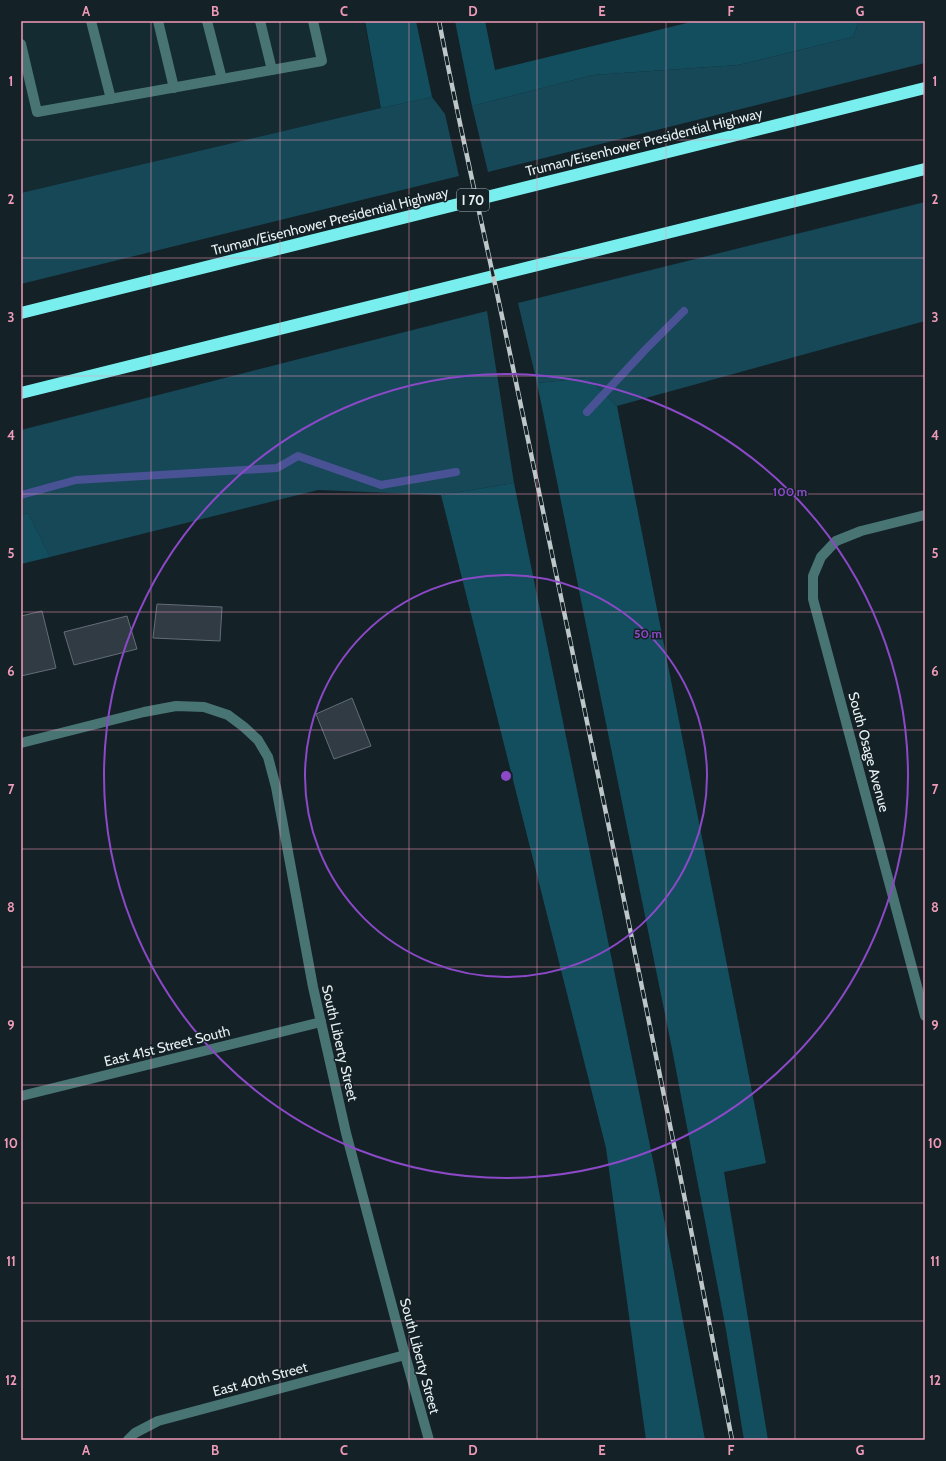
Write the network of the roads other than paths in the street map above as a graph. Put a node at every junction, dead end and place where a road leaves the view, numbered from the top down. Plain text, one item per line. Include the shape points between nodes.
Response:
1 (91, 21) edge
2 (158, 21) edge
3 (207, 21) edge
4 (260, 21) edge
5 (314, 21) edge
6 (21, 44) edge
7 (272, 70) junction
8 (222, 79) junction
9 (174, 88) junction
10 (925, 88) edge
11 (111, 99) junction
12 (925, 169) edge
13 (21, 313) edge
14 (21, 393) edge
15 (925, 515) edge
16 (21, 743) edge
17 (925, 1016) edge
18 (321, 1022) junction
19 (21, 1096) edge
20 (405, 1355) junction
21 (128, 1440) edge
22 (429, 1440) edge

1 - 11 street
2 - 9 street
3 - 8 street
4 - 7 street
5 - 7 street via 322,61
6 - 11 street via 37,112
7 - 8 street
8 - 9 street
9 - 11 street
10 - 13 highway, Truman/Eisenhower Presidential Highway / I 70
12 - 14 highway
15 - 17 street, South Osage Avenue via 861,531 836,541 821,557 813,576 813,599
16 - 18 street, South Liberty Street via 176,706 204,708 228,715 258,740 268,757 276,788
18 - 19 street, East 41st Street South
18 - 20 street, South Liberty Street via 346,1133
20 - 21 street, East 40th Street via 158,1422 134,1433
20 - 22 street, South Liberty Street

